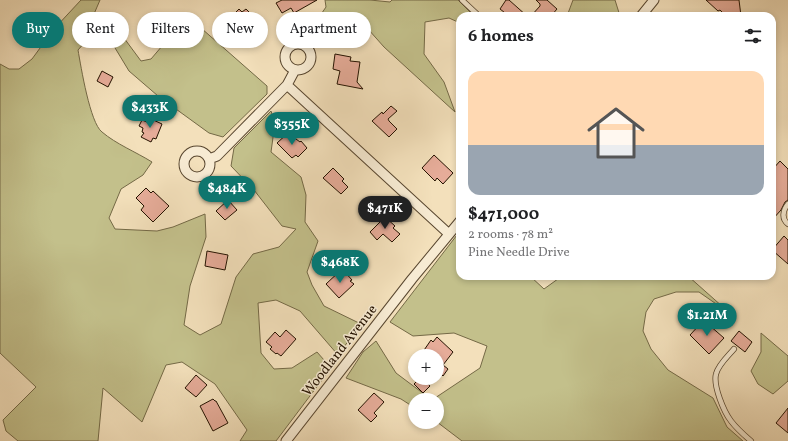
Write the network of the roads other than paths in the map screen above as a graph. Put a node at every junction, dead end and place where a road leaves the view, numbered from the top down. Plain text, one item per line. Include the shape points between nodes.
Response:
1 (462, 0) edge
2 (654, 0) edge
3 (475, 12) edge
4 (644, 12) edge
5 (295, 70) dead end
6 (287, 85) junction
7 (209, 159) dead end
8 (788, 204) edge
9 (788, 224) edge
10 (456, 227) edge
11 (450, 234) junction
12 (734, 349) dead end
13 (286, 441) edge
14 (751, 441) edge

1 - 3 lane
2 - 4 street
5 - 6 street
6 - 7 street via 217,156
6 - 11 street
8 - 9 lane via 783,215
10 - 11 street, Woodland Avenue
11 - 13 street, Woodland Avenue
12 - 14 lane via 719,367 715,376 716,387 731,421

